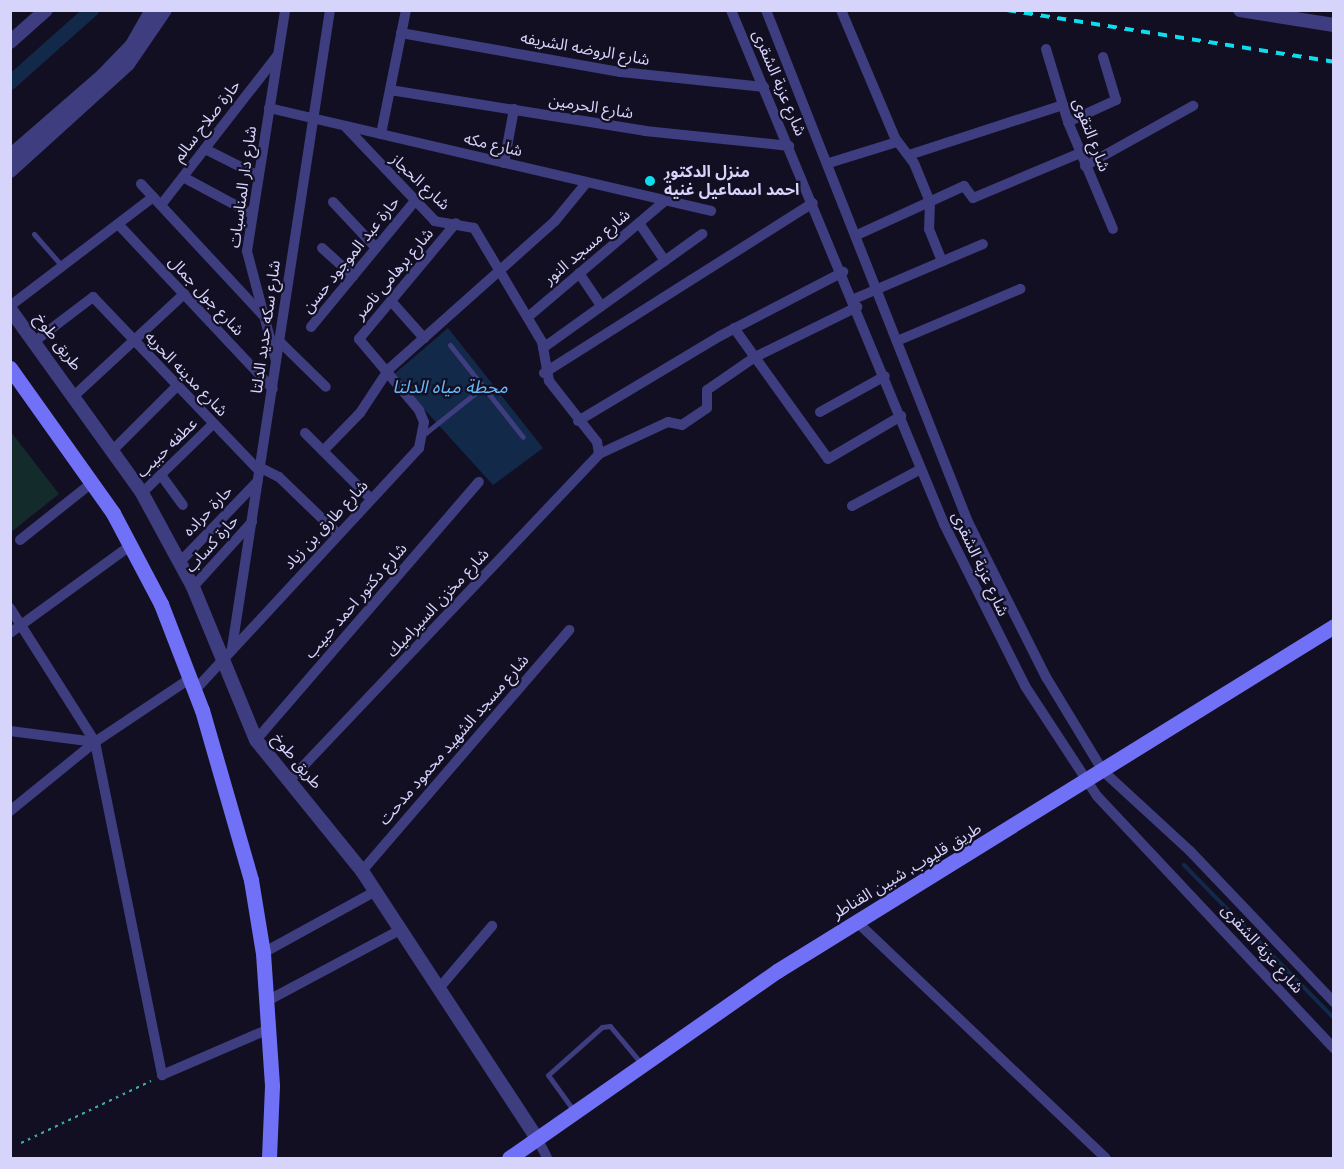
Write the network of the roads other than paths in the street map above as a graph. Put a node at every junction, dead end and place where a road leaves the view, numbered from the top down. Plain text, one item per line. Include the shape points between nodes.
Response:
1 (46, 10) edge
2 (152, 10) edge
3 (165, 10) edge
4 (285, 10) edge
5 (330, 10) edge
6 (406, 10) edge
7 (732, 10) edge
8 (766, 10) edge
9 (841, 10) edge
10 (1240, 10) edge
11 (1315, 17) edge
12 (1334, 25) edge
13 (401, 33) junction
14 (10, 42) edge
15 (1046, 49) dead end
16 (278, 55) junction
17 (1103, 57) dead end
18 (764, 87) junction
19 (390, 90) junction
20 (1063, 105) junction
21 (1193, 106) dead end
22 (269, 108) junction
23 (514, 110) junction
24 (310, 119) junction
25 (1068, 122) junction
26 (345, 126) junction
27 (381, 134) junction
28 (897, 142) junction
29 (789, 146) junction
30 (205, 149) junction
31 (1080, 153) junction
32 (909, 155) junction
33 (10, 156) edge
34 (504, 163) junction
35 (829, 163) junction
36 (1085, 166) junction
37 (10, 171) edge
38 (259, 176) junction
39 (183, 177) junction
40 (587, 182) junction
41 (141, 184) dead end
42 (666, 200) junction
43 (157, 201) junction
44 (333, 202) dead end
45 (414, 202) junction
46 (930, 202) junction
47 (813, 203) junction
48 (711, 211) dead end
49 (252, 214) junction
50 (456, 223) junction
51 (639, 223) junction
52 (118, 224) junction
53 (1113, 229) dead end
54 (34, 234) dead end
55 (702, 234) dead end
56 (857, 236) junction
57 (983, 244) dead end
58 (322, 248) dead end
59 (376, 248) junction
60 (665, 261) junction
61 (942, 262) junction
62 (62, 266) junction
63 (501, 270) junction
64 (843, 272) junction
65 (579, 273) junction
66 (353, 276) junction
67 (878, 289) junction
68 (1020, 289) dead end
69 (184, 294) junction
70 (391, 301) junction
71 (856, 303) junction
72 (601, 306) junction
73 (10, 308) edge
74 (263, 315) junction
75 (528, 317) junction
76 (311, 327) dead end
77 (734, 328) junction
78 (424, 338) junction
79 (35, 341) junction
80 (134, 341) junction
81 (897, 341) junction
82 (280, 342) junction
83 (450, 345) dead end
84 (543, 348) junction
85 (755, 357) junction
86 (277, 365) junction
87 (10, 368) edge
88 (388, 369) junction
89 (544, 373) junction
90 (885, 376) junction
91 (177, 386) junction
92 (326, 387) dead end
93 (483, 387) junction
94 (273, 389) junction
95 (75, 395) junction
96 (820, 412) dead end
97 (901, 416) junction
98 (578, 421) junction
99 (213, 424) junction
100 (305, 433) dead end
101 (423, 435) junction
102 (523, 437) dead end
103 (598, 448) junction
104 (113, 450) junction
105 (322, 451) junction
106 (921, 469) junction
107 (260, 474) junction
108 (161, 475) junction
109 (93, 482) junction
110 (478, 482) dead end
111 (142, 493) junction
112 (371, 499) junction
113 (183, 505) dead end
114 (852, 506) dead end
115 (252, 522) junction
116 (338, 534) junction
117 (21, 540) dead end
118 (130, 545) junction
119 (180, 562) junction
120 (193, 586) junction
121 (10, 608) edge
122 (22, 625) junction
123 (1334, 626) edge
124 (569, 630) dead end
125 (10, 633) edge
126 (232, 648) junction
127 (223, 659) junction
128 (193, 684) junction
129 (10, 731) edge
130 (256, 740) junction
131 (95, 742) junction
132 (1103, 771) junction
133 (290, 780) junction
134 (1087, 782) junction
135 (10, 811) edge
136 (362, 871) junction
137 (376, 891) junction
138 (857, 922) junction
139 (492, 926) dead end
140 (402, 929) junction
141 (263, 953) junction
142 (441, 986) junction
143 (267, 1001) junction
144 (1334, 1002) edge
145 (269, 1029) junction
146 (1334, 1048) edge
147 (641, 1063) junction
148 (574, 1112) junction
149 (537, 1138) junction
150 (518, 1156) edge
151 (269, 1158) edge
152 (547, 1158) edge
153 (1106, 1158) edge

1 - 14 street
2 - 33 street via 132,45 102,76
3 - 37 street via 128,64
4 - 16 street, شارع دار المناسبات
5 - 24 street, شارع سكه حديد الدلتا
6 - 13 street
7 - 18 street, شارع عزبة الشقرى
8 - 35 street, شارع عزبة الشقرى
9 - 28 street
10 - 11 street
11 - 12 street
13 - 18 street, شارع الروضه الشريفه via 621,72
13 - 19 street
15 - 20 street, شارع التقوى
16 - 22 street, شارع دار المناسبات
16 - 30 street, حارة صلاح سالم
17 - 25 street via 1116,100
18 - 29 street, شارع عزبة الشقرى
19 - 23 street, شارع الحرمين
19 - 27 street
20 - 25 street, شارع التقوى
20 - 32 street
21 - 36 street
22 - 24 street, شارع مكه
22 - 38 street, شارع دار المناسبات
23 - 29 street, شارع الحرمين
23 - 34 street
24 - 26 street, شارع مكه
24 - 82 street, شارع سكه حديد الدلتا
25 - 31 street, شارع التقوى
26 - 27 street, شارع مكه
26 - 45 street, شارع الحجاز
27 - 34 street, شارع مكه
28 - 32 street
28 - 35 street
29 - 47 street, شارع عزبة الشقرى
30 - 38 street
30 - 39 street, حارة صلاح سالم
31 - 36 street, شارع التقوى
31 - 46 street via 973,198 964,186
32 - 46 street
34 - 40 street, شارع مكه
35 - 56 street, شارع عزبة الشقرى
36 - 53 street, شارع التقوى
38 - 49 street, شارع دار المناسبات
39 - 43 street, حارة صلاح سالم
39 - 49 street
40 - 42 street, شارع مكه
40 - 63 street
41 - 43 street
42 - 48 street, شارع مكه
42 - 51 street, شارع مسجد النور
43 - 52 street, حارة صلاح سالم
43 - 74 street
44 - 59 street
45 - 50 street, شارع الحجاز via 438,222
45 - 59 street, حارة عبد الموجود حسن
46 - 56 street
46 - 61 street via 929,229
47 - 64 street, شارع عزبة الشقرى
47 - 89 street
49 - 74 street, شارع دار المناسبات via 248,260
50 - 63 street, شارع الحجاز via 472,225
50 - 70 street, شارع برهامى ناصر
51 - 60 street
51 - 65 street, شارع مسجد النور
52 - 62 street, حارة صلاح سالم
52 - 69 street, شارع جول جمال
54 - 62 lane
55 - 60 street
56 - 67 street, شارع عزبة الشقرى
57 - 61 street
58 - 66 street
59 - 66 street, حارة عبد الموجود حسن
60 - 72 street
61 - 67 street
62 - 73 street, حارة صلاح سالم
63 - 75 street
63 - 78 street
64 - 71 street, شارع عزبة الشقرى
64 - 77 street
65 - 72 street
65 - 75 street, شارع مسجد النور
66 - 76 street, حارة عبد الموجود حسن
67 - 71 street
67 - 81 street, شارع عزبة الشقرى
68 - 81 street
69 - 80 street
69 - 94 street, شارع جول جمال
70 - 78 street
70 - 88 street, شارع برهامى ناصر via 359,339
71 - 85 street
71 - 90 street, شارع عزبة الشقرى
72 - 84 street
73 - 79 street, طريق طوخ
74 - 86 street, شارع دار المناسبات
75 - 84 street
77 - 85 street
77 - 98 street
78 - 88 street
79 - 80 street, شارع مدينه الحريه via 91,296
79 - 95 street, طريق طوخ
80 - 91 street, شارع مدينه الحريه
80 - 95 street
81 - 132 street, شارع عزبة الشقرى via 993,574
82 - 86 street, شارع سكه حديد الدلتا
82 - 92 street
83 - 93 lane
84 - 89 street
85 - 97 street via 828,459
85 - 103 street via 707,390 707,408 682,425 668,422
86 - 94 street, شارع سكه حديد الدلتا
87 - 109 main road
88 - 101 street via 419,410
88 - 105 street via 360,412
89 - 98 street
90 - 96 street
90 - 97 street, شارع عزبة الشقرى
91 - 99 street, شارع مدينه الحريه
91 - 104 street
93 - 101 lane
93 - 102 lane
94 - 107 street, شارع سكه حديد الدلتا
95 - 104 street, طريق طوخ
97 - 106 street, شارع عزبة الشقرى
98 - 103 street
99 - 107 street, شارع مدينه الحريه
99 - 108 street, عطفه حبيب
100 - 105 street
101 - 112 street, شارع طارق بن زياد via 419,448
103 - 133 street, شارع مخزن السيراميك
104 - 111 street, طريق طوخ
105 - 112 street
106 - 114 street
106 - 134 street, شارع عزبة الشقرى via 995,633
107 - 115 street, شارع سكه حديد الدلتا
107 - 116 street, شارع مدينه الحريه via 279,477
107 - 119 street, حارة حراده
108 - 111 street, عطفه حبيب
108 - 113 street
109 - 117 street
109 - 118 main road
110 - 130 street, شارع دكتور احمد حبيب
111 - 119 street, طريق طوخ
112 - 116 street, شارع طارق بن زياد
115 - 120 street, حارة كساب
115 - 126 street, شارع سكه حديد الدلتا
116 - 126 street, شارع طارق بن زياد
118 - 122 street
118 - 128 main road
119 - 120 street, طريق طوخ
120 - 127 street, طريق طوخ
121 - 122 street
122 - 125 street
122 - 131 street
123 - 132 main road, طريق قليوب, شبين القناطر
124 - 136 street, شارع مسجد الشهيد محمود مدحت
126 - 127 street, شارع طارق بن زياد
127 - 128 street, شارع طارق بن زياد
127 - 130 street, طريق طوخ
128 - 131 street, شارع طارق بن زياد
128 - 141 main road via 251,880
129 - 131 street
130 - 133 street, طريق طوخ
131 - 135 street, شارع طارق بن زياد
131 - 145 street via 162,1075
132 - 134 main road, طريق قليوب, شبين القناطر
132 - 144 street, شارع عزبة الشقرى via 1190,851
133 - 136 street, طريق طوخ
134 - 138 main road, طريق قليوب, شبين القناطر
134 - 146 street, شارع عزبة الشقرى
136 - 137 street, طريق طوخ
137 - 140 street, طريق طوخ
137 - 141 street
138 - 147 main road, طريق قليوب, شبين القناطر
138 - 153 street
139 - 142 street
140 - 142 street, طريق طوخ
140 - 143 street
141 - 143 main road
142 - 149 street, طريق طوخ
143 - 145 main road
145 - 151 main road
147 - 148 main road, طريق قليوب, شبين القناطر
147 - 148 lane via 610,1026 603,1026 548,1075
148 - 149 main road, طريق قليوب, شبين القناطر
149 - 150 main road, طريق قليوب, شبين القناطر
149 - 152 street, طريق طوخ

